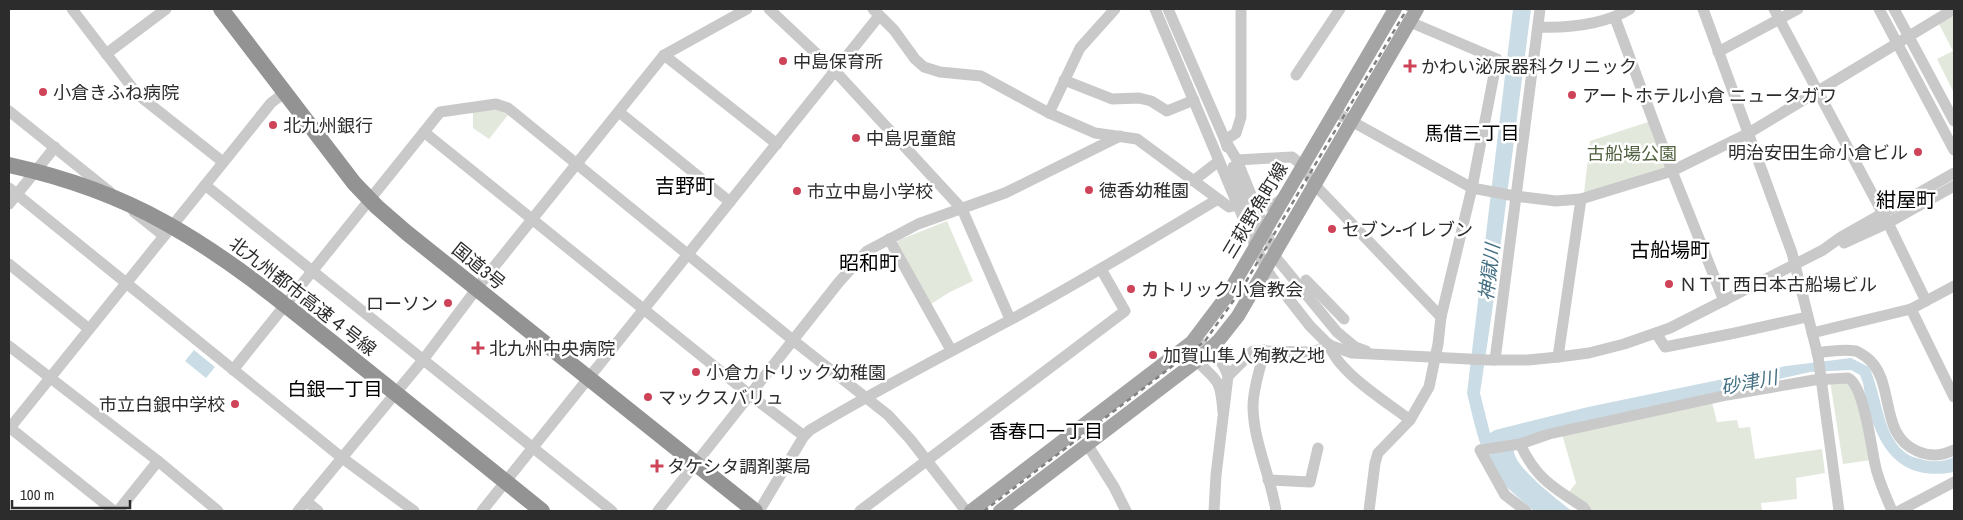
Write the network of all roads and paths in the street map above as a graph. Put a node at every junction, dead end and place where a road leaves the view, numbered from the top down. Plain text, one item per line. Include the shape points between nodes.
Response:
1 (72, 9) edge
2 (166, 9) edge
3 (208, 9) edge
4 (221, 9) edge
5 (747, 9) edge
6 (769, 9) edge
7 (1115, 9) edge
8 (1155, 9) edge
9 (1168, 9) edge
10 (1241, 9) edge
11 (1340, 9) edge
12 (1395, 9) edge
13 (1417, 9) edge
14 (1540, 9) edge
15 (1630, 9) edge
16 (1703, 9) edge
17 (1798, 9) edge
18 (1879, 9) edge
19 (1894, 9) edge
20 (1954, 9) edge
21 (876, 12) edge
22 (1777, 14) edge
23 (1615, 18) junction
24 (1410, 22) junction
25 (1538, 27) junction
26 (1909, 37) junction
27 (1898, 43) junction
28 (1718, 52) junction
29 (106, 54) junction
30 (664, 55) junction
31 (835, 72) junction
32 (1296, 75) dead end
33 (1064, 80) junction
34 (1817, 92) junction
35 (280, 96) junction
36 (1194, 100) junction
37 (1950, 106) edge
38 (9, 111) edge
39 (619, 112) junction
40 (1336, 112) junction
41 (1049, 113) junction
42 (1351, 121) junction
43 (1954, 121) edge
44 (424, 132) junction
45 (1747, 134) junction
46 (1120, 136) junction
47 (1225, 140) junction
48 (776, 144) junction
49 (55, 147) junction
50 (1954, 150) edge
51 (1237, 160) junction
52 (1219, 161) junction
53 (223, 162) junction
54 (578, 164) junction
55 (9, 165) edge
56 (1303, 166) junction
57 (1672, 171) junction
58 (1954, 174) edge
59 (9, 175) edge
60 (1193, 181) junction
61 (1314, 184) junction
62 (204, 185) junction
63 (1954, 186) edge
64 (1472, 188) junction
65 (13, 191) edge
66 (1285, 196) junction
67 (1515, 196) junction
68 (1218, 199) junction
69 (1581, 199) junction
70 (730, 202) junction
71 (1254, 202) junction
72 (9, 204) edge
73 (366, 204) junction
74 (1237, 205) junction
75 (962, 209) junction
76 (1885, 218) junction
77 (532, 220) junction
78 (164, 236) junction
79 (889, 239) junction
80 (1260, 239) junction
81 (688, 255) junction
82 (1270, 261) junction
83 (9, 264) edge
84 (1794, 264) junction
85 (1101, 269) junction
86 (1285, 271) junction
87 (311, 272) junction
88 (126, 282) junction
89 (1308, 286) junction
90 (1954, 286) edge
91 (1255, 287) junction
92 (474, 294) junction
93 (1724, 301) junction
94 (1926, 301) junction
95 (1911, 309) junction
96 (644, 310) junction
97 (1238, 316) junction
98 (1807, 316) junction
99 (1441, 317) junction
100 (1010, 319) junction
101 (1344, 319) dead end
102 (89, 329) junction
103 (1656, 333) junction
104 (1812, 334) junction
105 (794, 341) junction
106 (1192, 342) junction
107 (1329, 345) junction
108 (9, 346) edge
109 (951, 350) junction
110 (1210, 350) junction
111 (1264, 350) junction
112 (1370, 352) junction
113 (1817, 355) junction
114 (1436, 357) junction
115 (1558, 357) junction
116 (423, 360) junction
117 (1198, 360) junction
118 (1492, 360) junction
119 (1222, 362) junction
120 (233, 370) junction
121 (1228, 376) junction
122 (1821, 377) junction
123 (50, 379) junction
124 (585, 382) junction
125 (750, 395) junction
126 (866, 396) junction
127 (1954, 397) edge
128 (1223, 412) junction
129 (1410, 420) junction
130 (9, 428) edge
131 (804, 436) junction
132 (1088, 444) junction
133 (1520, 444) junction
134 (532, 448) junction
135 (1318, 448) dead end
136 (1954, 450) edge
137 (342, 457) junction
138 (158, 460) junction
139 (926, 460) junction
140 (692, 468) junction
141 (1268, 480) junction
142 (1954, 482) edge
143 (306, 501) junction
144 (114, 511) edge
145 (118, 511) edge
146 (218, 511) edge
147 (298, 511) edge
148 (318, 511) edge
149 (414, 511) edge
150 (482, 511) edge
151 (527, 511) edge
152 (542, 511) edge
153 (612, 511) edge
154 (658, 511) edge
155 (738, 511) edge
156 (755, 511) edge
157 (759, 511) edge
158 (860, 511) edge
159 (966, 511) edge
160 (971, 511) edge
161 (1000, 511) edge
162 (1126, 511) edge
163 (1214, 511) edge
164 (1276, 511) edge
165 (1369, 511) edge
166 (1526, 511) edge
167 (1586, 511) edge
168 (1839, 511) edge
169 (1892, 511) edge
170 (1900, 511) edge

1 - 29 street
2 - 29 street
3 - 35 highway, 国道3号
4 - 35 highway, 国道3号
5 - 30 street
6 - 31 street
7 - 33 street via 1080,48
8 - 36 street
9 - 47 street
10 - 47 street via 1241,117 1236,133
11 - 32 street
12 - 40 main road, 三萩野魚町線
13 - 24 main road
14 - 25 street
15 - 23 street
16 - 28 street
17 - 22 street
18 - 27 street
19 - 26 street
20 - 26 street
21 - 31 street
21 - 41 street via 924,67 981,76
22 - 28 street
22 - 34 street
23 - 25 street via 1561,28
23 - 57 street
24 - 42 main road
24 - 64 street via 1497,59
25 - 67 street
26 - 27 street
26 - 37 street
27 - 34 street
27 - 50 street
28 - 45 street
29 - 53 street via 137,94
30 - 39 street
30 - 48 street
31 - 48 street
31 - 75 street
33 - 36 street via 1112,99 1151,101 1167,111
33 - 41 street
34 - 45 street
34 - 76 street
35 - 53 street
35 - 73 highway, 国道3号 via 329,168
36 - 52 street
37 - 43 street
38 - 49 street
39 - 54 street
39 - 70 street
40 - 42 street
40 - 56 main road, 三萩野魚町線
41 - 46 street via 1095,133
42 - 61 main road
42 - 64 street
44 - 54 street via 440,112 496,104 508,108
44 - 73 street
44 - 77 street
45 - 57 street
45 - 84 street
46 - 60 street via 1137,139
46 - 75 street via 1005,193
47 - 51 street
47 - 80 street
48 - 70 street
49 - 65 street
49 - 78 street
51 - 56 street via 1292,157
51 - 71 street
52 - 60 street
52 - 74 street
53 - 62 street
54 - 77 street
54 - 81 street
55 - 152 highway, 北九州都市高速４号線, bridge via 48,174 119,200 207,247 272,294
56 - 61 street
56 - 66 main road, 三萩野魚町線
57 - 69 street
57 - 93 street
58 - 76 street
59 - 151 highway, 北九州都市高速４号線 via 81,194 138,219 200,255 267,303
60 - 68 street
61 - 82 main road
61 - 99 street
62 - 78 street
62 - 87 street
63 - 76 street
64 - 67 street
64 - 99 street
65 - 72 street
65 - 88 street
66 - 71 street via 1272,206
66 - 80 main road, 三萩野魚町線
67 - 69 street
67 - 118 street
68 - 74 street via 1229,207
68 - 85 street
69 - 115 street
70 - 81 street
71 - 80 street
73 - 87 street
73 - 92 highway, 国道3号 via 402,242
74 - 80 street
75 - 79 street via 918,224
75 - 100 street
76 - 84 street via 1841,237
76 - 94 street
77 - 92 street
77 - 96 street
78 - 88 street
79 - 105 street via 867,251
79 - 109 street
80 - 82 street
80 - 82 street
80 - 106 main road, 三萩野魚町線 via 1226,297
81 - 96 street
81 - 105 street
82 - 86 street
82 - 91 main road
82 - 107 street via 1306,310 1318,335
83 - 102 street
84 - 93 street
84 - 98 street
85 - 100 street
85 - 139 street via 1125,310
86 - 89 street
86 - 107 street via 1294,290 1326,329
87 - 116 street
87 - 120 street
88 - 102 street
88 - 120 street
89 - 101 street
89 - 112 street via 1337,332 1354,347
90 - 94 street
91 - 97 main road
91 - 107 street via 1263,283 1269,286 1310,336
92 - 116 street
92 - 124 highway, 国道3号
93 - 103 street
94 - 95 street
95 - 104 street
95 - 127 street
96 - 124 street
96 - 125 street
97 - 110 main road
97 - 119 street via 1234,332 1219,352
98 - 103 street via 1665,347
98 - 104 street
99 - 114 street
100 - 109 street
102 - 123 street
103 - 115 street via 1589,353
104 - 113 street
105 - 125 street
105 - 126 street
106 - 110 street
106 - 117 street via 1190,350
106 - 160 main road, 三萩野魚町線
107 - 111 street via 1309,352
107 - 112 street via 1344,351
107 - 129 street via 1336,360
108 - 123 street
109 - 126 street
110 - 117 main road
110 - 119 street
111 - 121 street via 1250,353
111 - 141 street via 1253,407
112 - 114 street
113 - 122 street
113 - 136 street via 1857,352 1867,358 1880,372 1892,425 1901,440 1923,453 1944,455
114 - 118 street
114 - 129 street via 1429,387
115 - 118 street
116 - 134 street
116 - 137 street
117 - 128 street via 1219,385
117 - 132 main road
119 - 121 street
120 - 137 street
121 - 128 street
122 - 133 street via 1644,412
122 - 168 street
122 - 169 street via 1848,378 1857,388 1872,441 1875,465
123 - 130 street
123 - 138 street
124 - 134 street
124 - 140 highway, 国道3号
125 - 131 street
125 - 140 street
126 - 131 street
126 - 139 street via 888,415
128 - 163 street
129 - 165 street via 1378,453
130 - 144 street
131 - 157 street
132 - 161 main road
132 - 162 street
133 - 166 street via 1480,450 1505,495
133 - 167 street via 1527,459 1548,485
134 - 150 street
134 - 153 street
135 - 141 street via 1310,482
137 - 143 street
137 - 149 street
138 - 145 street
138 - 146 street
139 - 158 street
139 - 159 street
140 - 154 street
140 - 155 highway, 国道3号
140 - 156 highway, 国道3号
141 - 164 street
142 - 170 street
143 - 147 street
143 - 148 street

